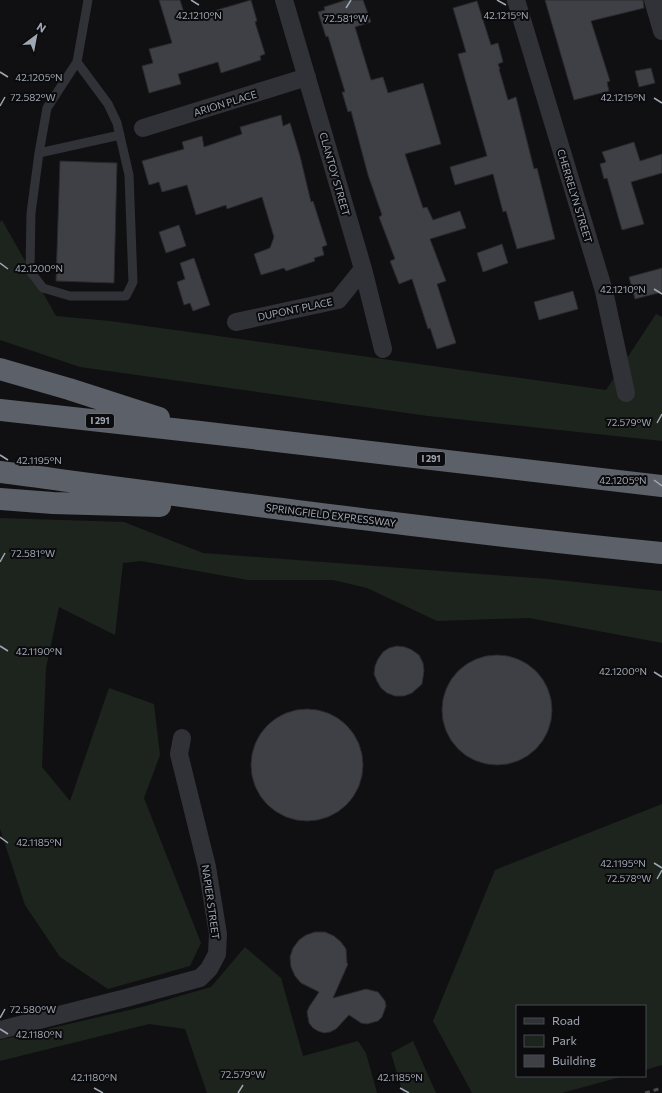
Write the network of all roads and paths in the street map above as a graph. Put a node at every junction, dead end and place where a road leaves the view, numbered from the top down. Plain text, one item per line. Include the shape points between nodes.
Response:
1 (88, 0) edge
2 (284, 0) edge
3 (516, 0) edge
4 (653, 0) edge
5 (662, 31) edge
6 (77, 62) junction
7 (307, 77) junction
8 (143, 128) dead end
9 (120, 135) junction
10 (39, 153) junction
11 (363, 269) junction
12 (236, 322) dead end
13 (383, 349) dead end
14 (0, 369) edge
15 (626, 394) dead end
16 (0, 410) edge
17 (200, 432) junction
18 (0, 472) edge
19 (662, 486) edge
20 (0, 499) edge
21 (279, 509) junction
22 (662, 553) edge
23 (182, 738) dead end
24 (0, 1030) edge

1 - 6 lane
2 - 7 street, CLANTOY STREET
3 - 15 street, CHERRELYN STREET via 604,291
4 - 5 street
6 - 9 lane via 108,104
6 - 10 lane via 47,108
7 - 8 street, ARION PLACE
7 - 11 street, CLANTOY STREET
9 - 10 lane
9 - 10 lane via 130,175 133,282 126,296 70,296 43,288 30,271 31,213
11 - 12 street, DUPONT PLACE via 338,300
11 - 13 street, CLANTOY STREET
14 - 17 highway
16 - 17 highway, I 291
17 - 19 highway, I 291
18 - 21 highway, SPRINGFIELD EXPRESSWAY
20 - 21 highway
21 - 22 highway, SPRINGFIELD EXPRESSWAY via 555,543
23 - 24 street, NAPIER STREET via 179,754 207,867 218,934 217,954 209,969 200,978

